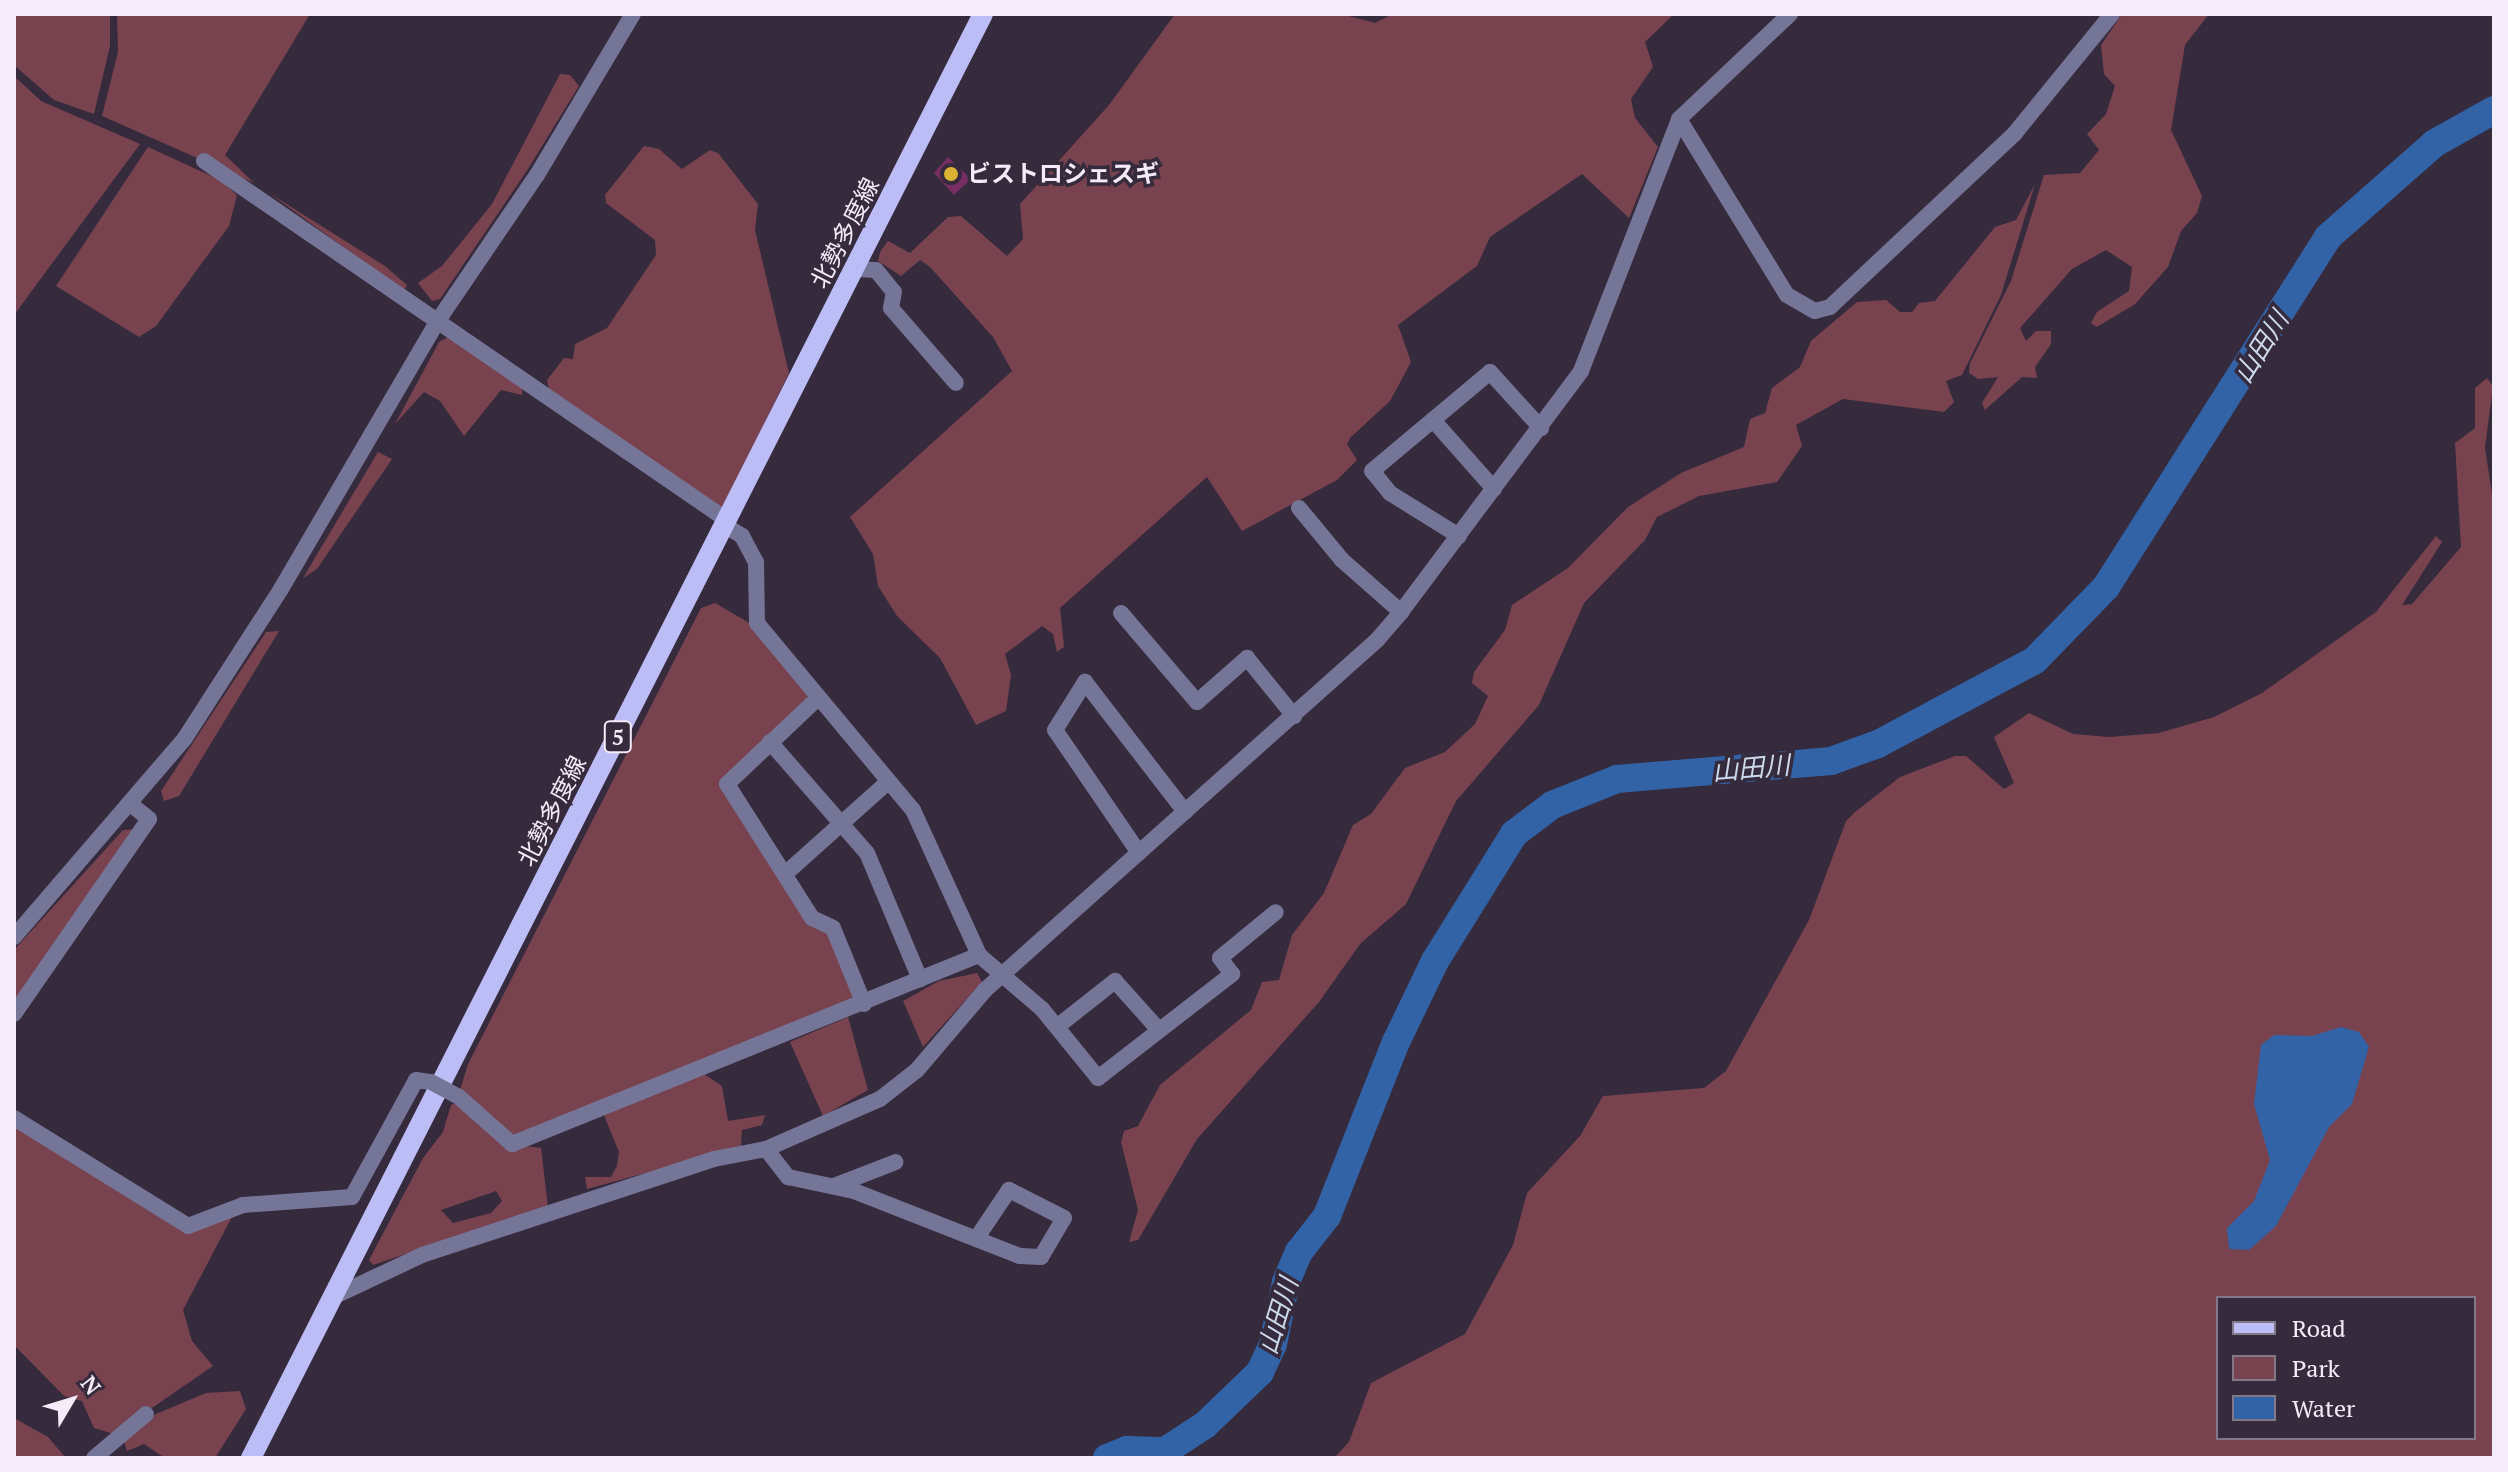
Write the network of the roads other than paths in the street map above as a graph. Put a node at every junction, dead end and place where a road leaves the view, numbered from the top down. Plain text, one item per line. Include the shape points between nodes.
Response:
1 (633, 14) edge
2 (983, 14) edge
3 (1790, 14) edge
4 (2112, 14) edge
5 (1679, 119) junction
6 (204, 161) dead end
7 (856, 269) junction
8 (437, 322) junction
9 (956, 383) dead end
10 (1433, 420) junction
11 (1541, 428) junction
12 (1494, 489) junction
13 (1299, 508) dead end
14 (726, 522) junction
15 (1459, 536) junction
16 (1401, 612) junction
17 (1121, 613) dead end
18 (818, 698) junction
19 (1294, 716) junction
20 (770, 742) junction
21 (888, 782) junction
22 (132, 805) junction
23 (1185, 812) junction
24 (841, 824) junction
25 (1139, 853) junction
26 (785, 874) junction
27 (1276, 912) dead end
28 (14, 937) edge
29 (979, 955) junction
30 (1000, 978) junction
31 (920, 979) junction
32 (864, 1004) junction
33 (14, 1014) edge
34 (1058, 1026) junction
35 (1159, 1030) junction
36 (14, 1118) edge
37 (766, 1149) junction
38 (896, 1162) dead end
39 (834, 1186) junction
40 (976, 1239) junction
41 (335, 1296) junction
42 (146, 1414) dead end
43 (94, 1458) edge
44 (251, 1458) edge

1 - 8 street via 537,175
2 - 7 main road, 北勢多度線 / 5
3 - 5 street
4 - 5 street via 2015,133 1830,307 1815,311 1787,295
5 - 11 street via 1589,357
6 - 8 street via 340,250
7 - 9 street via 876,270 894,292 891,308
7 - 14 main road, 北勢多度線 / 5
8 - 14 street
8 - 22 street via 281,589 185,738
10 - 11 street via 1490,372
10 - 12 street
10 - 15 street via 1372,471 1390,493
11 - 12 street
12 - 15 street
13 - 16 street via 1342,560
14 - 18 street via 742,536 756,562 757,623
14 - 41 main road, 北勢多度線 / 5
15 - 16 street
16 - 19 street
17 - 19 street via 1197,702 1247,658
18 - 20 street
18 - 21 street
19 - 23 street
20 - 24 street
20 - 26 street via 727,784
21 - 24 street
21 - 29 street via 922,825
22 - 28 street
22 - 33 street via 149,819
23 - 25 street
23 - 25 street via 1085,682 1055,730
24 - 26 street
24 - 31 street via 867,853
25 - 30 street
26 - 32 street via 812,918 833,928
27 - 35 street via 1220,958 1232,974
29 - 30 street
29 - 31 street
30 - 34 street
30 - 37 street via 917,1070 880,1099
31 - 32 street
32 - 36 street, bridge via 512,1144 459,1097 416,1080 352,1197 243,1205 188,1226
34 - 35 street via 1115,981
34 - 35 street via 1098,1078
37 - 39 street via 788,1177
37 - 41 street via 714,1159 422,1255
38 - 39 street
39 - 40 street
40 - 40 street via 1041,1257 1064,1218 1009,1190
41 - 44 main road, 北勢多度線 / 5
42 - 43 street

